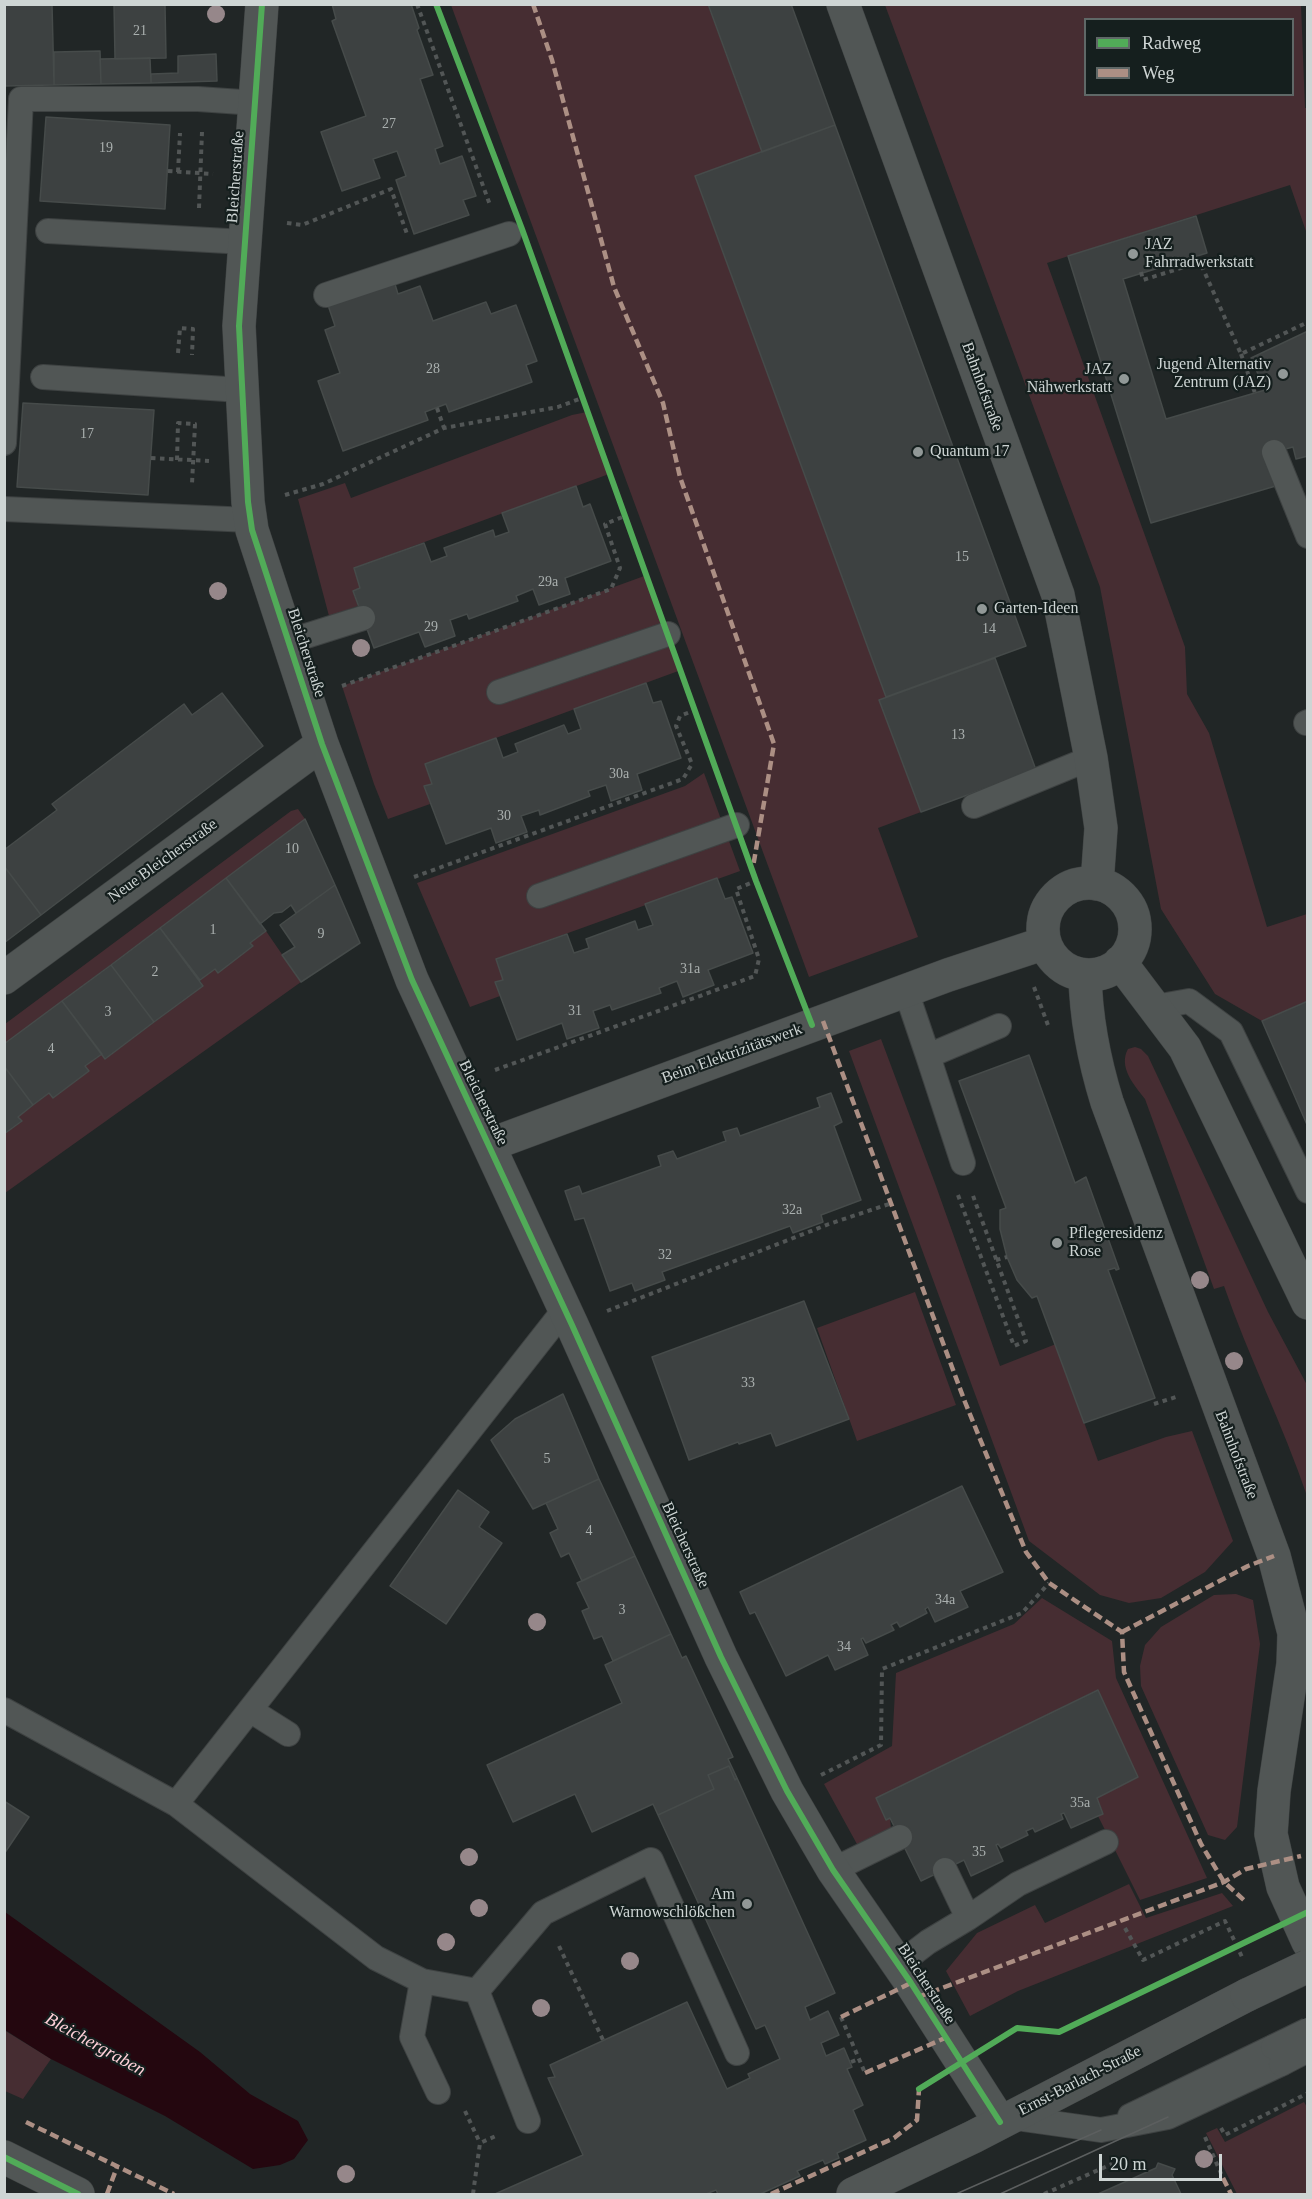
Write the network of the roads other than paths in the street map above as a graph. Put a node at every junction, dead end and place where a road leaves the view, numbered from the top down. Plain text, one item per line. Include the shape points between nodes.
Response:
1 (262, 4) edge
2 (843, 4) edge
3 (256, 103) junction
4 (48, 231) dead end
5 (505, 235) road end
6 (245, 242) junction
7 (326, 295) dead end
8 (43, 377) dead end
9 (241, 390) junction
10 (4, 444) edge
11 (1274, 452) dead end
12 (4, 509) edge
13 (250, 520) junction
14 (1308, 536) edge
15 (363, 618) dead end
16 (668, 634) dead end
17 (287, 642) junction
18 (499, 692) dead end
19 (322, 744) junction
20 (1091, 758) junction
21 (974, 806) dead end
22 (737, 825) dead end
23 (1097, 884) junction
24 (539, 896) dead end
25 (1045, 943) junction
26 (1120, 962) junction
27 (1085, 975) junction
28 (4, 978) edge
29 (906, 991) junction
30 (1155, 1007) junction
31 (999, 1026) dead end
32 (928, 1056) junction
33 (489, 1145) junction
34 (963, 1163) road end
35 (1308, 1191) edge
36 (1308, 1303) edge
37 (568, 1317) junction
38 (4, 1710) edge
39 (250, 1710) junction
40 (288, 1734) dead end
41 (176, 1804) junction
42 (900, 1837) dead end
43 (1106, 1842) dead end
44 (833, 1870) junction
45 (945, 1870) dead end
46 (968, 1918) junction
47 (1308, 1942) edge
48 (898, 1965) junction
49 (1308, 1966) edge
50 (422, 1981) junction
51 (477, 1991) junction
52 (1308, 2030) edge
53 (1308, 2050) edge
54 (736, 2053) dead end
55 (1277, 2055) junction
56 (438, 2092) dead end
57 (1005, 2120) junction
58 (528, 2121) road end
59 (4, 2157) edge
60 (78, 2194) edge
61 (853, 2194) edge

1 - 3 street, Bleicherstraße
2 - 20 street, Bahnhofstraße via 1058,595
3 - 6 street, Bleicherstraße
3 - 10 lane via 198,99 21,99
4 - 6 lane
5 - 7 lane
6 - 9 street, Bleicherstraße via 239,326
8 - 9 lane
9 - 13 street, Bleicherstraße
11 - 14 lane
12 - 13 lane
13 - 17 street, Bleicherstraße
15 - 17 lane
16 - 18 lane
17 - 19 street, Bleicherstraße
19 - 28 street, Neue Bleicherstraße
19 - 33 street, Bleicherstraße via 412,980
20 - 21 lane
20 - 23 street, Bahnhofstraße via 1101,828
22 - 24 lane
23 - 25 street via 1076,885 1050,904 1044,918
23 - 26 street via 1121,896 1131,909 1134,940
25 - 27 street via 1057,962 1070,972
25 - 29 street, Beim Elektrizitätswerk
26 - 27 street via 1102,974
26 - 30 street
27 - 47 street, Bahnhofstraße via 1089,1034 1107,1102 1274,1556 1294,1633 1271,1833 1283,1887
29 - 32 lane
29 - 33 street, Beim Elektrizitätswerk
30 - 35 lane via 1189,1001 1231,1032
30 - 36 street via 1185,1048
31 - 32 lane
32 - 34 lane
33 - 37 street, Bleicherstraße
37 - 39 lane
37 - 44 street, Bleicherstraße via 721,1657 787,1791
38 - 41 lane
39 - 40 lane
39 - 41 lane
41 - 50 lane via 376,1958
42 - 44 lane
43 - 46 lane via 1018,1884
44 - 48 street, Bleicherstraße
45 - 46 lane
46 - 48 lane
48 - 57 street, Bleicherstraße
49 - 57 street, Ernst-Barlach-Straße, bridge
50 - 51 lane
50 - 56 lane via 412,2037
51 - 54 lane via 543,1913 651,1860
51 - 58 lane
52 - 55 lane, bridge
53 - 55 lane, bridge
55 - 57 lane via 1168,2117 1101,2130
57 - 61 street, Ernst-Barlach-Straße
59 - 60 street

